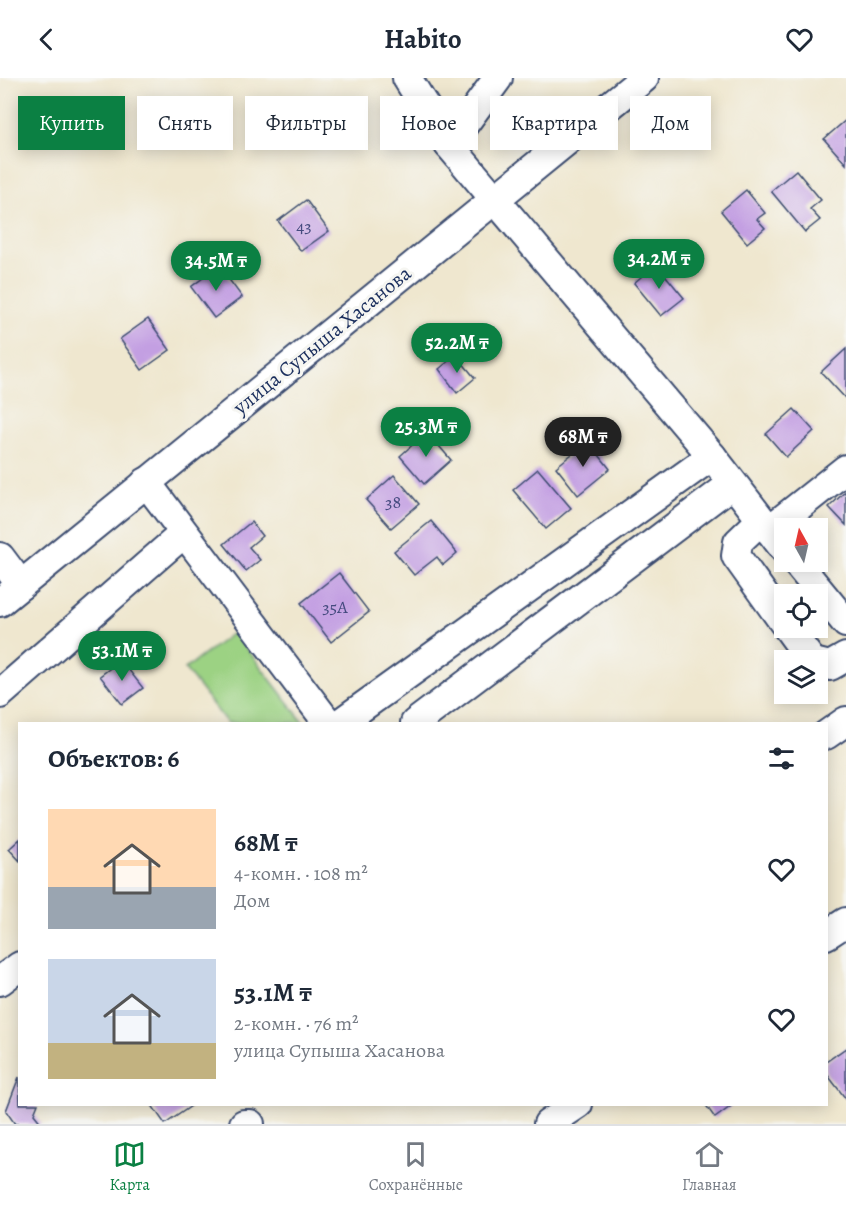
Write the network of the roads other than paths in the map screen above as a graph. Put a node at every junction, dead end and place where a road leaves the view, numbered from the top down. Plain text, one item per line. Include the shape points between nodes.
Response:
1 (407, 78) edge
2 (498, 78) edge
3 (644, 78) edge
4 (418, 96) edge
5 (478, 105) edge
6 (453, 150) edge
7 (496, 199) junction
8 (712, 456) junction
9 (846, 469) edge
10 (146, 482) junction
11 (732, 484) junction
12 (772, 533) edge
13 (183, 534) junction
14 (0, 557) edge
15 (804, 572) edge
16 (11, 593) edge
17 (774, 609) edge
18 (846, 623) edge
19 (795, 638) edge
20 (804, 650) edge
21 (846, 657) edge
22 (828, 666) edge
23 (0, 694) edge
24 (846, 721) edge
25 (327, 722) edge
26 (341, 722) edge
27 (416, 722) edge
28 (828, 734) edge
29 (846, 922) edge
30 (828, 934) edge
31 (18, 968) edge
32 (0, 981) edge
33 (575, 1106) edge
34 (548, 1124) edge

1 - 4 street
2 - 5 street
3 - 7 street, улица Супыша Хасанова
6 - 7 street
7 - 8 street
7 - 10 street, улица Супыша Хасанова
8 - 11 street
8 - 26 street
9 - 12 street
10 - 13 street
10 - 16 street, улица Супыша Хасанова
11 - 12 street
11 - 27 street
12 - 17 street via 738,542 736,556
13 - 23 street
13 - 25 street
14 - 16 street
15 - 18 street
19 - 20 street
21 - 22 street
24 - 28 street
29 - 30 street
31 - 32 street
33 - 34 street

